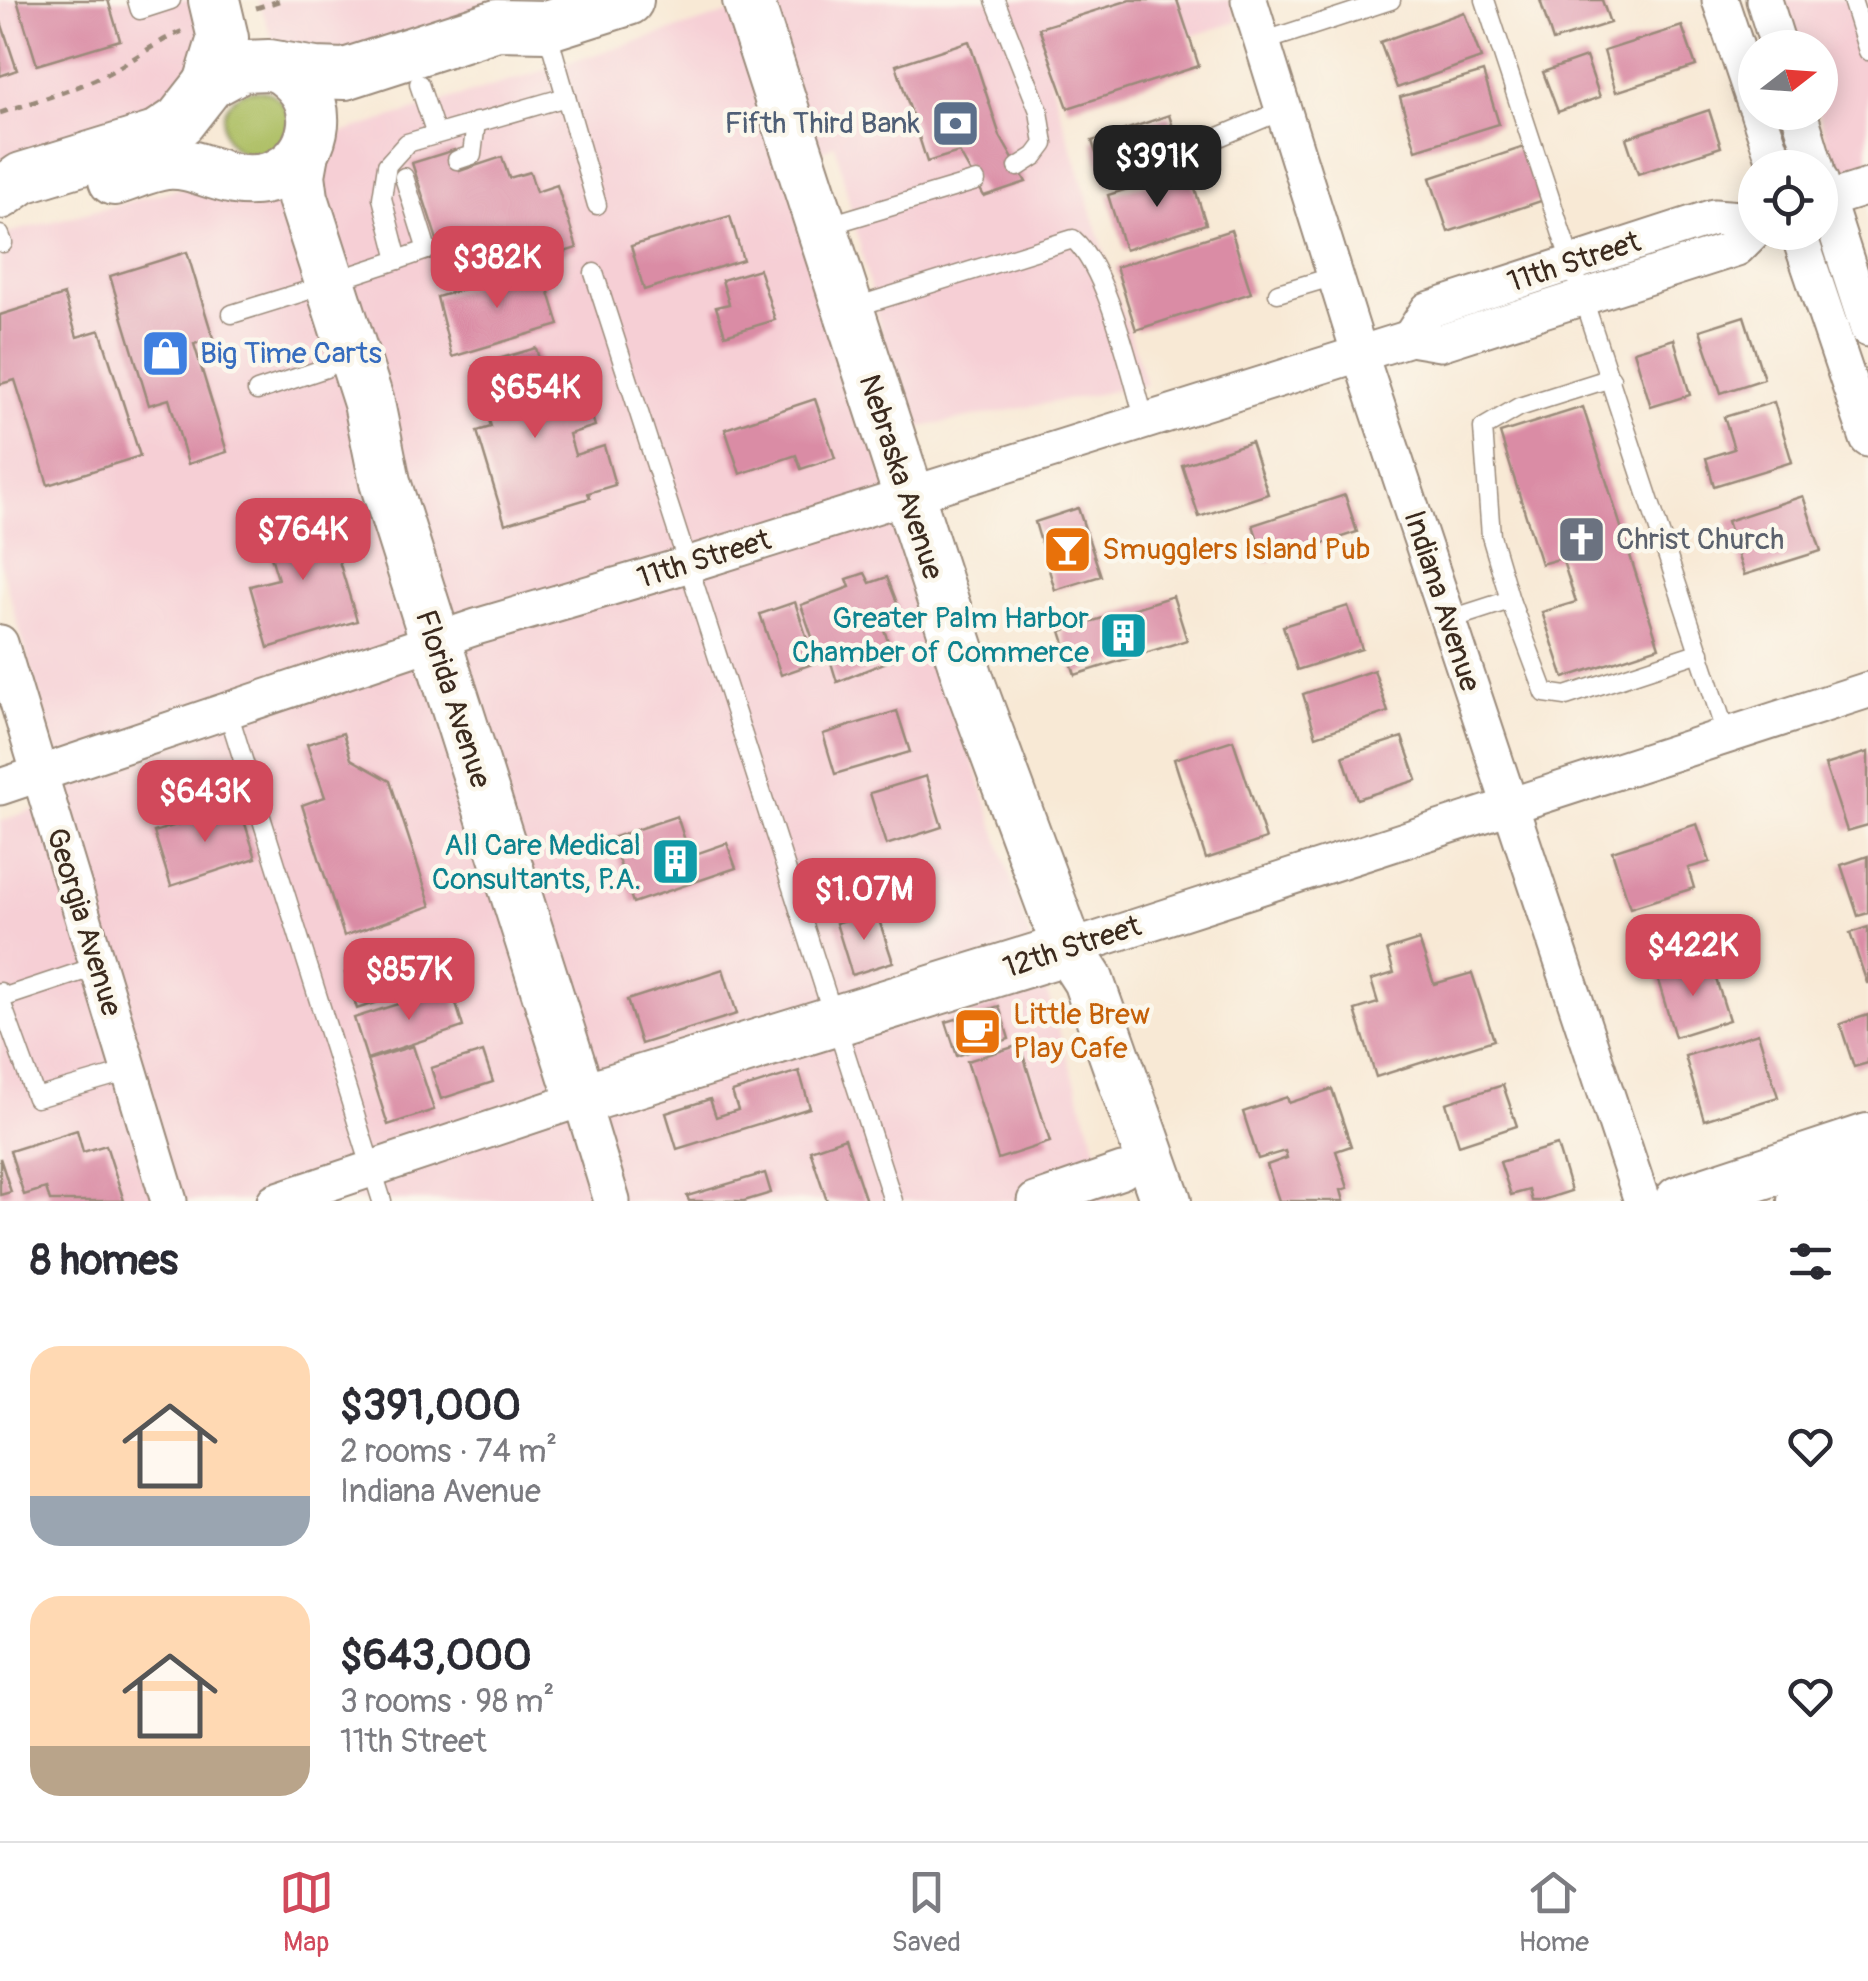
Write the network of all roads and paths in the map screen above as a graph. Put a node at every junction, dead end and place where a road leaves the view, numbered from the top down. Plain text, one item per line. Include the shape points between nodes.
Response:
1 (137, 0) edge
2 (171, 0) edge
3 (628, 0) edge
4 (748, 0) edge
5 (995, 0) edge
6 (1249, 0) edge
7 (1391, 0) edge
8 (1485, 0) edge
9 (1720, 0) edge
10 (1764, 0) edge
11 (1852, 0) edge
12 (240, 6) edge
13 (546, 26) junction
14 (1773, 30) edge
15 (1262, 42) junction
16 (1868, 51) edge
17 (1738, 53) edge
18 (274, 66) junction
19 (420, 84) junction
20 (205, 89) junction
21 (566, 97) junction
22 (1283, 110) junction
23 (0, 113) edge
24 (476, 122) junction
25 (436, 134) junction
26 (1212, 140) dead end
27 (307, 147) junction
28 (457, 160) dead end
29 (1018, 168) dead end
30 (234, 178) junction
31 (976, 181) dead end
32 (384, 183) junction
33 (1838, 187) edge
34 (1868, 187) edge
35 (0, 194) edge
36 (597, 205) dead end
37 (1738, 219) edge
38 (1, 227) edge
39 (821, 228) junction
40 (1838, 238) edge
41 (1738, 248) edge
42 (1804, 250) edge
43 (398, 260) junction
44 (1571, 262) junction
45 (594, 273) dead end
46 (1335, 276) junction
47 (317, 287) junction
48 (1278, 293) dead end
49 (1583, 296) junction
50 (847, 310) junction
51 (232, 314) dead end
52 (1868, 328) edge
53 (1410, 338) junction
54 (1360, 355) junction
55 (326, 368) junction
56 (1611, 378) junction
57 (257, 390) dead end
58 (1145, 421) junction
59 (1868, 439) edge
60 (386, 482) junction
61 (906, 494) junction
62 (690, 564) junction
63 (1510, 600) junction
64 (1448, 620) junction
65 (435, 641) junction
66 (0, 642) edge
67 (1700, 652) junction
68 (1868, 690) edge
69 (228, 712) junction
70 (1727, 737) junction
71 (39, 774) junction
72 (0, 786) edge
73 (1510, 805) junction
74 (1068, 949) junction
75 (98, 966) junction
76 (1, 996) edge
77 (836, 1020) junction
78 (130, 1071) junction
79 (581, 1099) junction
80 (1868, 1139) edge
81 (1868, 1180) edge
82 (376, 1185) edge
83 (1127, 1186) edge
84 (169, 1201) edge
85 (276, 1201) edge
86 (612, 1201) edge
87 (893, 1201) edge
88 (1035, 1201) edge
89 (1166, 1201) edge
90 (1642, 1201) edge
91 (1680, 1201) edge
92 (1803, 1201) edge

1 - 2 lane via 140,10
3 - 13 main road
4 - 39 main road, Nebraska Avenue
5 - 29 lane via 1039,111 1044,144
6 - 15 street, Indiana Avenue
7 - 15 lane
8 - 44 lane
9 - 17 street
10 - 14 street
11 - 16 lane
12 - 18 main road via 252,41
12 - 20 main road
12 - 23 path via 156,42 112,72
13 - 18 main road via 497,26 345,74
13 - 19 main road via 508,55
13 - 21 lane
15 - 22 street, Indiana Avenue
18 - 20 main road via 242,66
18 - 27 main road via 300,84 312,104
19 - 25 lane
19 - 27 main road via 352,108
20 - 30 main road via 194,117 198,138 207,158
20 - 35 main road via 156,138 22,178
21 - 24 lane
21 - 36 lane
22 - 26 lane
22 - 46 street, Indiana Avenue
24 - 25 lane
24 - 28 lane via 472,155
25 - 32 lane via 407,143 387,165
27 - 30 main road via 282,173
27 - 47 main road, Florida Avenue via 300,174
30 - 38 main road via 167,164 31,204
30 - 47 main road, Florida Avenue via 271,207
31 - 39 lane
32 - 43 lane
32 - 43 lane via 410,175 428,250
33 - 34 street
37 - 44 street, 11th Street via 1714,218
39 - 50 main road, Nebraska Avenue
40 - 52 street
41 - 49 street, 11th Street
42 - 59 street
43 - 47 lane
44 - 49 lane
44 - 53 street, 11th Street via 1428,310
45 - 62 lane
46 - 48 lane
46 - 54 street, Indiana Avenue
47 - 51 lane
47 - 55 main road, Florida Avenue
47 - 60 main road, Florida Avenue via 369,403
49 - 53 street, 11th Street via 1440,343
49 - 56 lane
50 - 58 lane via 1073,238 1104,287
50 - 61 main road, Nebraska Avenue
53 - 54 street, 11th Street
54 - 58 street, 11th Street
54 - 64 street, Indiana Avenue
55 - 57 lane
55 - 60 main road, Florida Avenue
56 - 63 lane via 1519,407 1483,428 1492,536
56 - 67 lane
58 - 61 street, 11th Street
60 - 65 main road, Florida Avenue
61 - 62 street, 11th Street
61 - 74 main road, Nebraska Avenue
62 - 65 street, 11th Street
62 - 77 lane
63 - 64 lane
63 - 67 lane via 1545,693 1566,696
64 - 73 street, Indiana Avenue
65 - 69 street, 11th Street
65 - 79 main road, Florida Avenue
66 - 71 street, Georgia Avenue
67 - 70 lane
68 - 70 street, 12th Street
69 - 71 street, 11th Street
69 - 82 lane
70 - 73 street, 12th Street
71 - 72 street, 11th Street
71 - 75 street, Georgia Avenue
73 - 74 street, 12th Street
73 - 90 street, Indiana Avenue
74 - 77 main road, 12th Street
74 - 83 main road, Nebraska Avenue via 1060,994
74 - 89 main road, Nebraska Avenue via 1088,980
75 - 76 lane
75 - 78 street, Georgia Avenue
76 - 78 lane via 36,1098
77 - 79 main road, 12th Street
77 - 87 lane
78 - 84 street, Georgia Avenue
79 - 82 street, 12th Street
79 - 86 street, Florida Avenue
80 - 91 main road
81 - 92 main road
82 - 85 street, 12th Street
83 - 88 street

